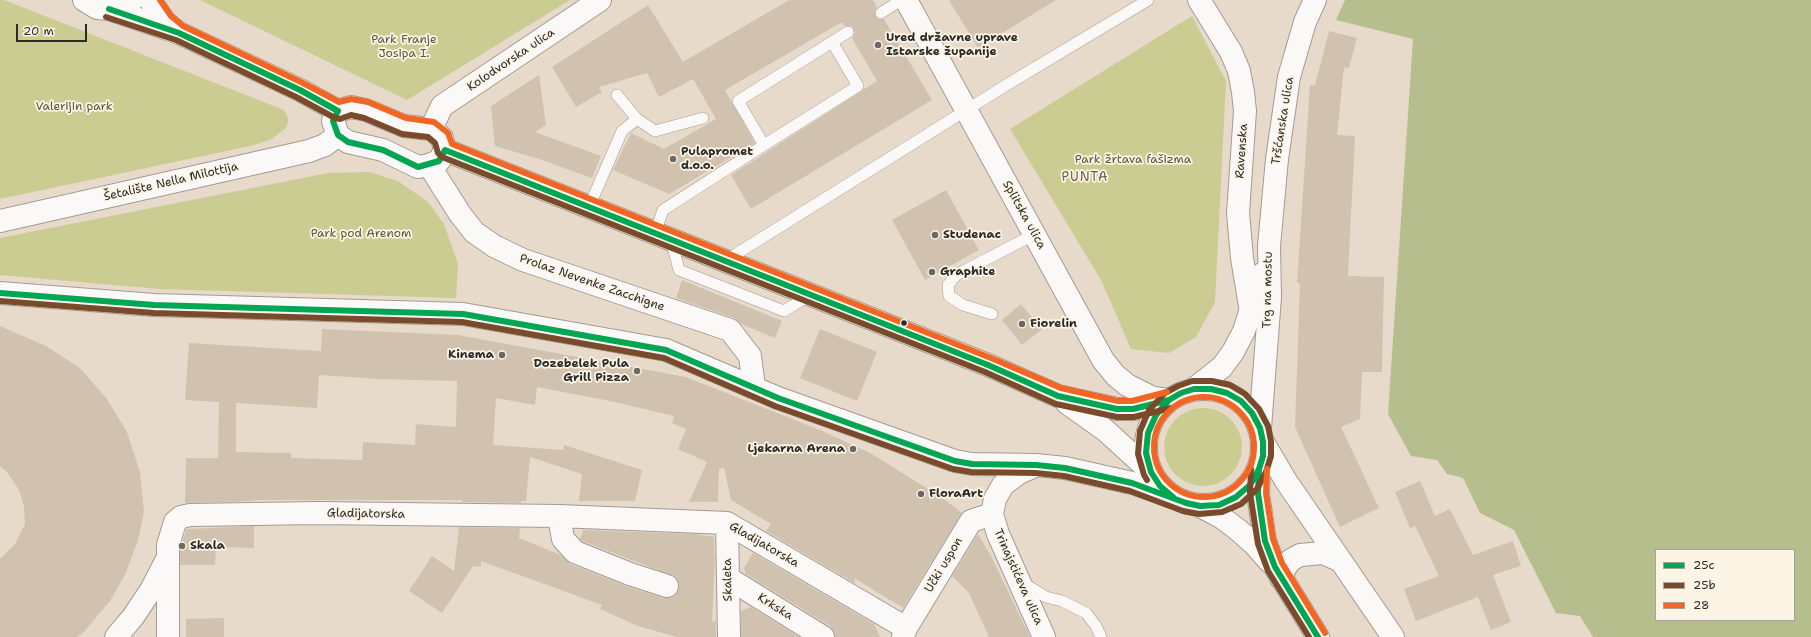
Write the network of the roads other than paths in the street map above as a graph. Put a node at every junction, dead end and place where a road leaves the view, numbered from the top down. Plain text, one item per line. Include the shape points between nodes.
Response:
1 (84, 0) edge
2 (132, 0) edge
3 (150, 0) edge
4 (600, 0) edge
5 (901, 0) edge
6 (906, 0) edge
7 (1148, 0) edge
8 (1199, 0) edge
9 (1315, 0) edge
10 (109, 9) junction
11 (881, 13) dead end
12 (848, 32) dead end
13 (178, 33) junction
14 (832, 42) junction
15 (617, 95) dead end
16 (338, 111) junction
17 (966, 111) junction
18 (703, 118) dead end
19 (637, 119) junction
20 (431, 129) junction
21 (338, 135) junction
22 (764, 145) junction
23 (445, 150) junction
24 (429, 165) junction
25 (589, 207) junction
26 (0, 220) edge
27 (1035, 234) junction
28 (663, 236) junction
29 (1269, 246) junction
30 (725, 261) junction
31 (0, 293) edge
32 (810, 295) junction
33 (1251, 312) junction
34 (992, 314) dead end
35 (754, 387) junction
36 (1194, 389) junction
37 (1058, 396) junction
38 (1169, 400) junction
39 (1261, 435) junction
40 (1036, 465) junction
41 (1259, 469) junction
42 (1151, 472) junction
43 (1173, 497) junction
44 (1200, 506) junction
45 (992, 514) junction
46 (558, 516) junction
47 (727, 523) junction
48 (168, 558) junction
49 (1341, 561) junction
50 (1278, 573) junction
51 (728, 578) junction
52 (1019, 581) junction
53 (667, 586) dead end
54 (904, 633) edge
55 (116, 637) edge
56 (168, 637) edge
57 (729, 637) edge
58 (823, 637) edge
59 (1044, 637) edge
60 (1101, 637) edge
61 (1318, 637) edge
62 (1393, 637) edge

1 - 10 street via 97,8
2 - 10 street via 120,7
3 - 13 street via 165,22
4 - 20 street, Kolodvorska ulica via 442,106
5 - 11 lane
6 - 17 street, Splitska ulica
7 - 17 lane
8 - 33 street, Ravenska via 1231,52 1243,92 1245,111 1238,213
9 - 29 street, Tršćanska ulica via 1305,22 1289,77 1277,159
10 - 13 street
12 - 14 lane
13 - 16 street via 300,90
14 - 22 lane via 738,101
14 - 22 lane via 858,86
15 - 19 lane
16 - 20 street via 350,107 366,110 404,126
16 - 21 street via 333,122
17 - 27 street, Splitska ulica
17 - 30 lane
18 - 19 lane via 655,130
19 - 25 lane via 622,131
20 - 23 street via 442,138
21 - 24 street via 348,142 383,150 418,167
21 - 26 street, Šetalište Nella Milottija via 325,145 308,151
22 - 28 lane via 663,210
23 - 24 street via 439,161
23 - 25 street
24 - 35 street, Prolaz Nevenke Zacchigne via 474,232 494,246 523,260 730,330 750,356
25 - 28 street
27 - 34 lane via 956,275 948,284 949,296 963,305
27 - 38 street, Splitska ulica via 1103,360 1115,376 1140,393
28 - 30 street
28 - 32 lane via 679,270 686,273 784,311
29 - 33 street, Trg na mostu
29 - 39 street, Trg na mostu via 1270,297
30 - 32 street
31 - 35 street via 154,305 463,314 666,350
32 - 37 street via 988,365
33 - 36 street, Trg na mostu via 1244,331 1222,368
35 - 40 street via 955,461 972,464
36 - 38 street, Trg na mostu
36 - 39 street, Trg na mostu via 1211,389 1227,393 1241,401 1252,413
37 - 38 street, Trg na mostu via 1117,409 1133,409
37 - 42 street, Trg na mostu via 1105,430
38 - 42 street, Trg na mostu via 1156,415 1148,433 1146,453
39 - 41 street, Trg na mostu via 1263,456
39 - 49 street, Trg na mostu via 1286,481
40 - 43 street via 1065,468 1132,483
40 - 45 street, Trinajstićeva ulica via 1003,485 995,498
41 - 44 street, Trg na mostu via 1250,485 1236,497 1219,504
41 - 50 street via 1258,493 1265,541
42 - 43 street, Trg na mostu via 1160,486
43 - 44 street, Trg na mostu
44 - 50 street via 1237,529 1254,544
45 - 52 street, Trinajstićeva ulica
45 - 54 street, Učki uspon via 971,521
46 - 47 street, Gladijatorska
46 - 48 street, Gladijatorska via 309,513 190,515 175,522 168,545
46 - 53 street via 563,538 575,552
47 - 51 street, Skaleta
47 - 54 street, Gladijatorska
48 - 55 street via 152,590
48 - 56 street
49 - 50 street via 1323,553 1300,555
49 - 62 street, Trg na mostu
50 - 61 street
51 - 57 street, Skaleta
51 - 58 street, Krkska
52 - 59 street, Trinajstićeva ulica
52 - 60 lane via 1046,597 1062,601 1086,613

